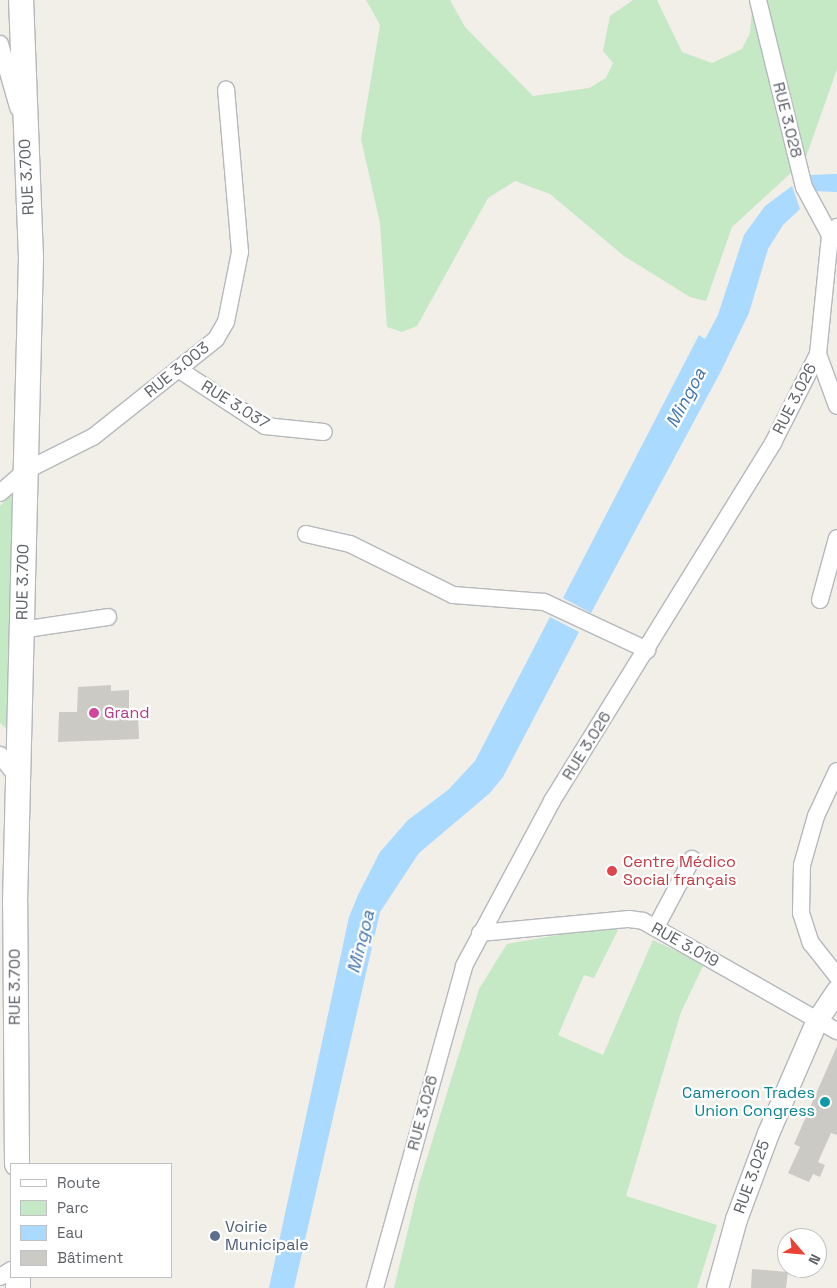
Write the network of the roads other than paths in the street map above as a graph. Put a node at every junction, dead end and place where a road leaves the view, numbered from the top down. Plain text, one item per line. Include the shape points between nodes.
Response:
1 (21, 0) edge
2 (758, 0) edge
3 (0, 44) edge
4 (226, 90) dead end
5 (24, 126) junction
6 (833, 231) edge
7 (818, 354) junction
8 (178, 368) junction
9 (837, 406) edge
10 (324, 432) dead end
11 (25, 471) junction
12 (0, 493) edge
13 (306, 534) dead end
14 (837, 538) edge
15 (820, 600) dead end
16 (108, 617) dead end
17 (21, 630) junction
18 (647, 650) junction
19 (0, 755) edge
20 (837, 771) edge
21 (21, 781) junction
22 (692, 859) dead end
23 (656, 928) junction
24 (480, 932) junction
25 (837, 976) edge
26 (837, 990) edge
27 (817, 1020) junction
28 (7, 1025) edge
29 (837, 1030) edge
30 (17, 1163) edge
31 (375, 1288) edge
32 (718, 1288) edge

1 - 5 main road, RUE 3.700
2 - 6 street, RUE 3.028 via 809,200
3 - 5 street
4 - 8 street, RUE 3.003 via 240,252 235,287 226,322 216,339
5 - 11 main road, RUE 3.700 via 31,258
6 - 7 street, RUE 3.026
7 - 9 street
7 - 18 street, RUE 3.026 via 773,443
8 - 10 street, RUE 3.037 via 265,426
8 - 11 street, RUE 3.003 via 93,437
11 - 12 street, RUE 3.003
11 - 17 main road, RUE 3.700
13 - 18 street via 350,544 453,594 544,602
14 - 15 street
16 - 17 street
17 - 21 main road, RUE 3.700
18 - 24 street, RUE 3.026 via 552,801
19 - 21 street
20 - 25 street via 816,816 802,865 801,913 811,943
21 - 28 main road, RUE 3.700
22 - 23 street
23 - 24 street, RUE 3.019 via 629,919
23 - 27 street, RUE 3.019
24 - 31 street, RUE 3.026 via 464,966
26 - 27 street, RUE 3.025
27 - 29 street, RUE 3.019
27 - 32 street, RUE 3.025 via 768,1133 736,1219
28 - 30 main road, RUE 3.700

